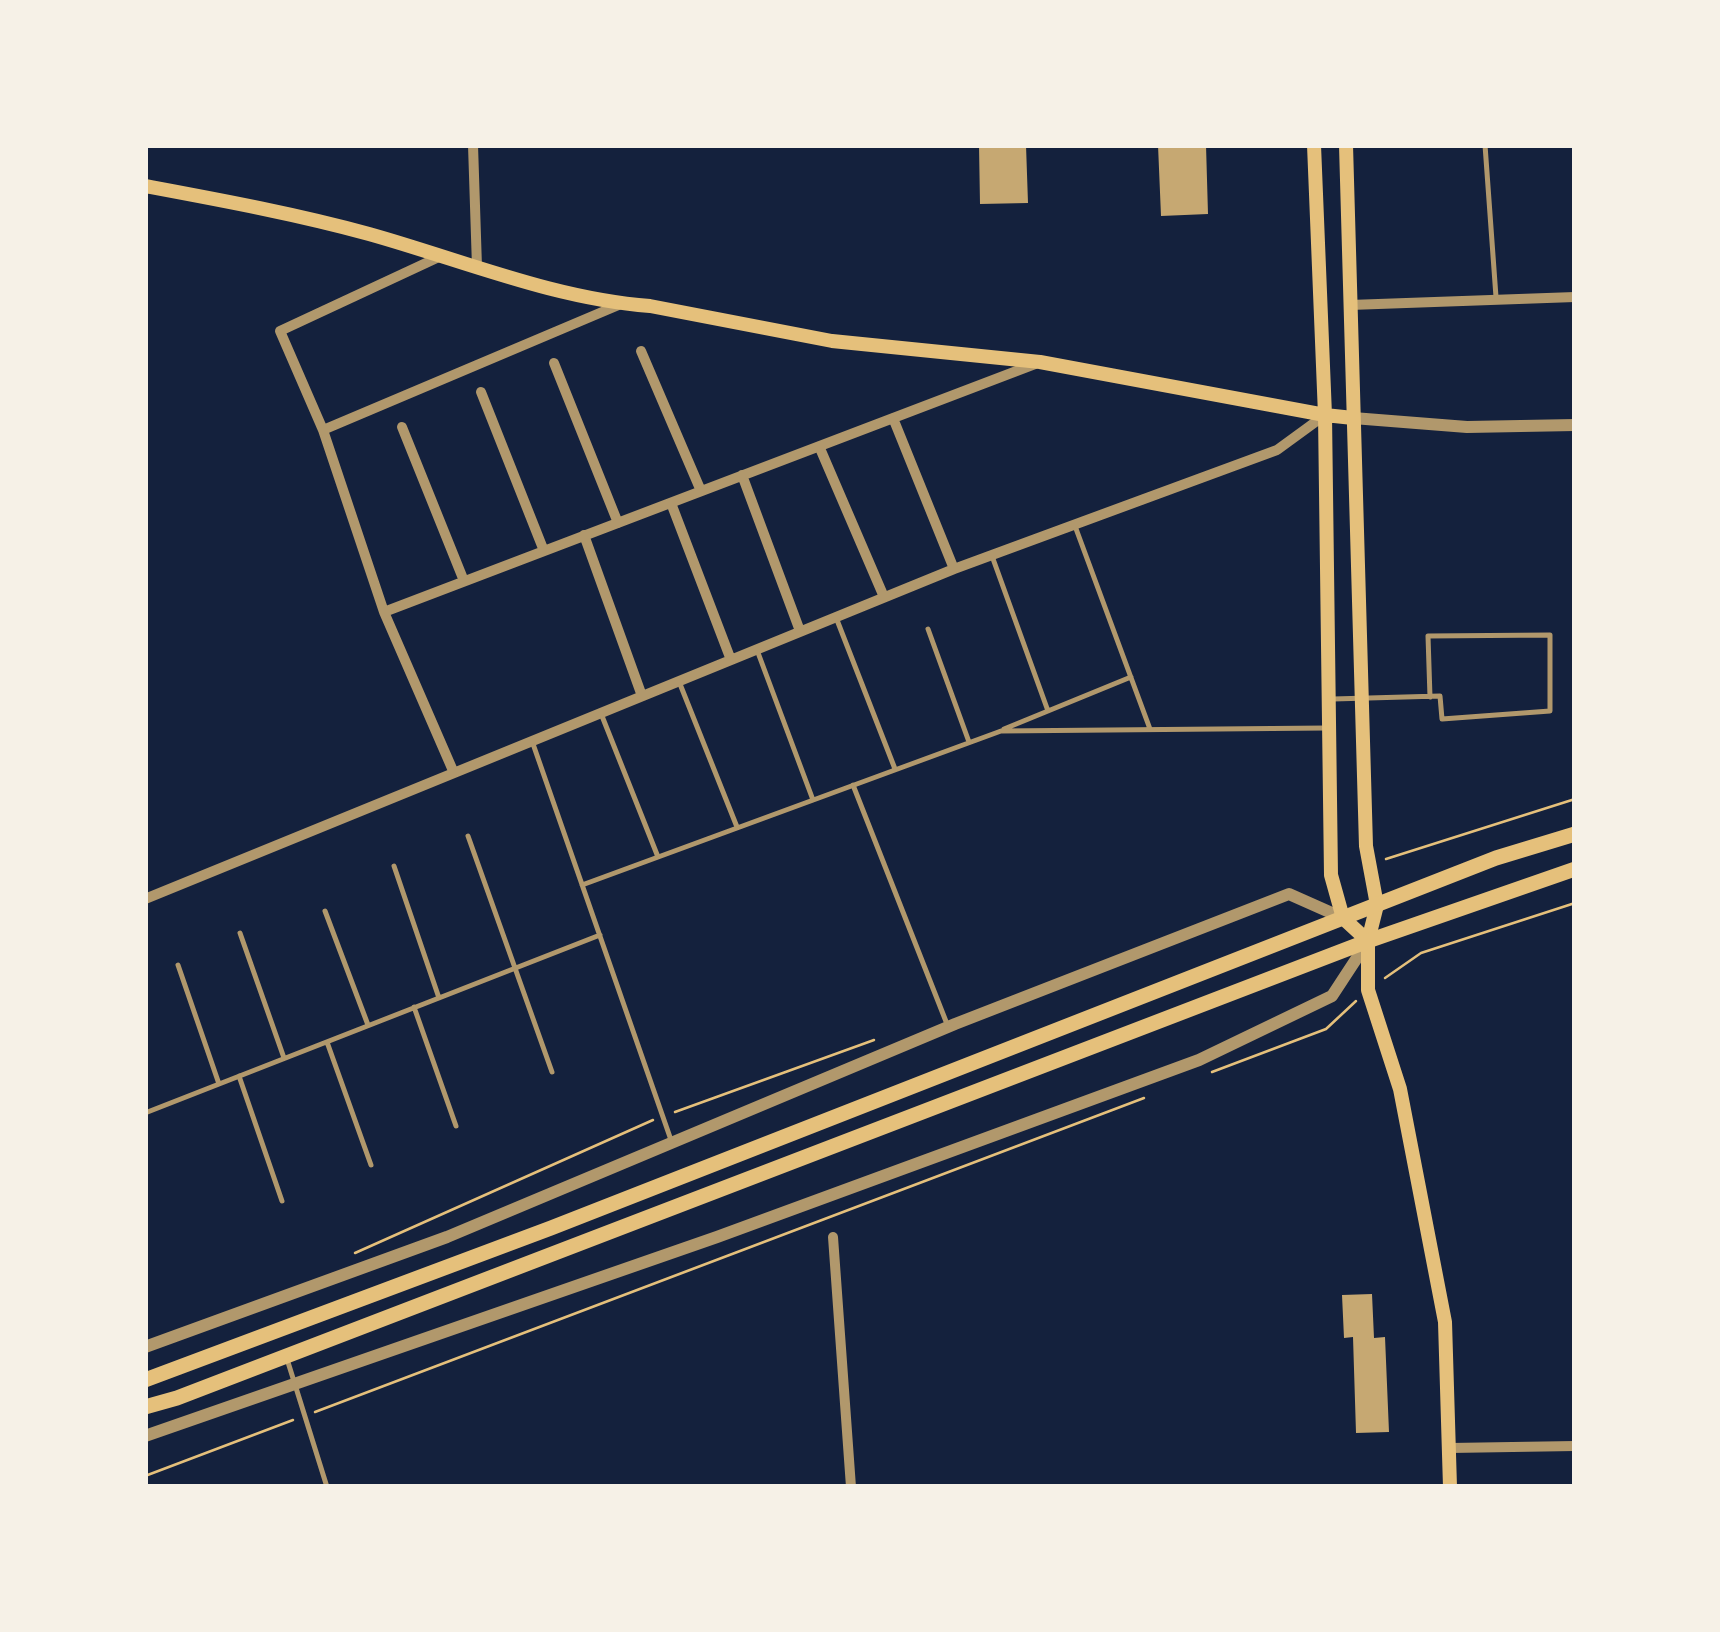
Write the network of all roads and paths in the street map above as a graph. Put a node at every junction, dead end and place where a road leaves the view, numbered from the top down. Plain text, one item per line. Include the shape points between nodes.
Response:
1 (473, 145) edge
2 (1314, 145) edge
3 (1346, 145) edge
4 (1485, 145) edge
5 (145, 186) edge
6 (441, 256) junction
7 (478, 266) junction
8 (1575, 298) edge
9 (1497, 300) junction
10 (622, 304) junction
11 (1350, 305) junction
12 (641, 351) dead end
13 (1040, 362) junction
14 (554, 363) dead end
15 (481, 392) dead end
16 (1324, 416) junction
17 (893, 418) junction
18 (1353, 418) junction
19 (1575, 425) edge
20 (402, 428) dead end
21 (323, 430) junction
22 (819, 446) junction
23 (742, 476) junction
24 (701, 491) junction
25 (671, 502) junction
26 (618, 523) junction
27 (1075, 526) junction
28 (584, 536) junction
29 (544, 551) junction
30 (992, 556) junction
31 (954, 569) junction
32 (464, 582) junction
33 (884, 598) junction
34 (384, 612) junction
35 (836, 617) junction
36 (928, 629) dead end
37 (800, 632) junction
38 (756, 650) junction
39 (731, 660) junction
40 (1131, 677) junction
41 (679, 681) junction
42 (642, 696) junction
43 (1430, 697) junction
44 (1363, 699) junction
45 (1329, 700) junction
46 (1048, 711) junction
47 (601, 713) junction
48 (1329, 728) junction
49 (1150, 730) junction
50 (1001, 731) junction
51 (532, 741) junction
52 (969, 742) junction
53 (896, 769) junction
54 (454, 773) junction
55 (853, 785) junction
56 (813, 800) junction
57 (738, 828) junction
58 (1575, 834) edge
59 (468, 836) dead end
60 (658, 857) junction
61 (394, 866) dead end
62 (1575, 868) edge
63 (582, 885) junction
64 (145, 899) edge
65 (1377, 905) junction
66 (325, 911) dead end
67 (1343, 918) junction
68 (240, 933) dead end
69 (600, 935) junction
70 (1368, 941) junction
71 (178, 966) dead end
72 (516, 968) junction
73 (438, 998) junction
74 (414, 1007) junction
75 (368, 1025) junction
76 (948, 1027) junction
77 (327, 1042) junction
78 (284, 1058) junction
79 (552, 1072) dead end
80 (239, 1076) junction
81 (219, 1084) junction
82 (145, 1113) edge
83 (456, 1126) dead end
84 (672, 1142) junction
85 (371, 1165) dead end
86 (282, 1200) dead end
87 (833, 1238) dead end
88 (145, 1347) edge
89 (286, 1356) junction
90 (145, 1380) edge
91 (296, 1385) junction
92 (145, 1407) edge
93 (145, 1436) edge
94 (1575, 1446) edge
95 (1450, 1448) junction
96 (327, 1487) edge
97 (851, 1487) edge
98 (1450, 1487) edge

1 - 7 street
2 - 16 main road
3 - 11 main road
4 - 9 lane
5 - 6 main road via 261,207
6 - 7 main road
6 - 21 street via 280,331
7 - 10 main road
8 - 9 street
9 - 11 street
10 - 13 main road via 832,341
10 - 21 street
11 - 18 main road
12 - 24 street
13 - 16 main road
13 - 17 street
14 - 26 street
15 - 29 street
16 - 18 main road
16 - 27 street via 1277,450
16 - 45 main road
17 - 22 street
17 - 31 street
18 - 19 street via 1466,428
18 - 44 main road
20 - 32 street
21 - 34 street
22 - 23 street
22 - 33 street
23 - 24 street
23 - 37 street
24 - 25 street
25 - 26 street
25 - 39 street
26 - 28 street
27 - 30 street
27 - 40 lane
28 - 29 street
28 - 42 street
29 - 32 street
30 - 31 street
30 - 46 lane
31 - 33 street
32 - 34 street
33 - 35 street
34 - 54 street
35 - 37 street
35 - 53 lane
36 - 52 lane
37 - 38 street
38 - 39 street
38 - 56 lane
39 - 41 street
40 - 46 lane
40 - 49 lane
41 - 42 street
41 - 57 lane
42 - 47 street
43 - 43 lane via 1440,696 1442,719 1550,711 1550,635 1428,636
43 - 44 lane
44 - 45 lane
44 - 65 main road via 1367,866
45 - 48 main road
46 - 50 lane
47 - 51 street
47 - 60 lane
48 - 49 lane
48 - 67 main road via 1331,875
49 - 50 lane
50 - 52 lane
51 - 54 street
51 - 63 lane
52 - 53 lane
53 - 55 lane
54 - 64 street
55 - 56 lane
55 - 76 lane
56 - 57 lane
57 - 60 lane
58 - 65 main road
59 - 72 lane
60 - 63 lane
61 - 73 lane
62 - 70 main road
63 - 69 lane
65 - 67 main road
65 - 70 main road
66 - 75 lane
67 - 70 main road
67 - 76 street via 1289,894
67 - 90 main road
68 - 78 lane
69 - 72 lane
69 - 84 lane
70 - 89 main road
70 - 91 street via 1332,996 1199,1060
70 - 95 main road via 1368,990 1400,1089 1446,1322
71 - 81 lane
72 - 73 lane
72 - 79 lane
73 - 74 lane
74 - 75 lane
74 - 83 lane
75 - 77 lane
76 - 84 street
77 - 78 lane
77 - 85 lane
78 - 80 lane
80 - 81 lane
80 - 86 lane
81 - 82 lane
84 - 88 street via 447,1237
87 - 97 street
89 - 91 lane
89 - 92 main road
91 - 93 street
91 - 96 lane
94 - 95 street
95 - 98 main road

